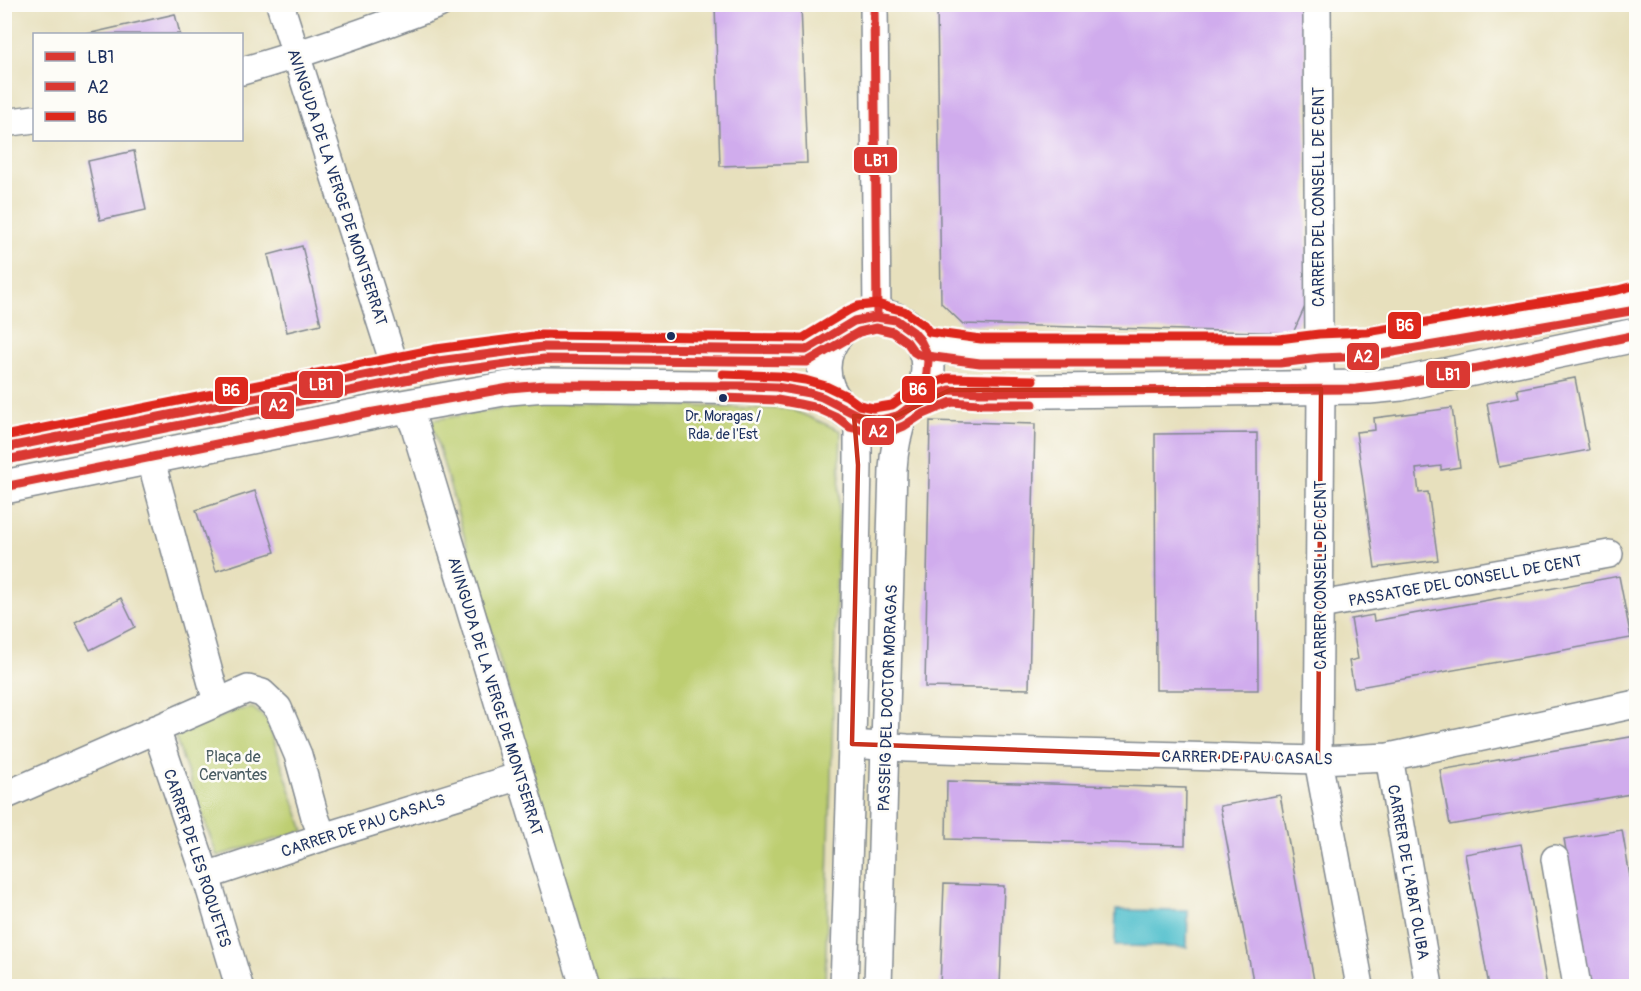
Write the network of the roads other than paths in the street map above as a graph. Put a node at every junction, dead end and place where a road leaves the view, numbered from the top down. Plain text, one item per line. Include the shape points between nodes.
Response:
1 (280, 4) edge
2 (439, 4) edge
3 (874, 4) edge
4 (1317, 4) edge
5 (295, 56) junction
6 (243, 71) edge
7 (33, 119) edge
8 (4, 123) edge
9 (1636, 298) edge
10 (877, 316) junction
11 (841, 330) junction
12 (1636, 335) edge
13 (922, 343) junction
14 (1319, 346) junction
15 (396, 370) junction
16 (1321, 389) junction
17 (406, 406) junction
18 (910, 408) junction
19 (848, 411) junction
20 (4, 448) edge
21 (150, 457) junction
22 (4, 486) edge
23 (1609, 554) dead end
24 (1320, 605) junction
25 (217, 702) junction
26 (1636, 704) edge
27 (156, 729) junction
28 (852, 744) junction
29 (886, 747) junction
30 (1389, 757) junction
31 (1318, 760) junction
32 (520, 776) junction
33 (4, 796) edge
34 (323, 837) junction
35 (1555, 859) dead end
36 (206, 876) junction
37 (239, 987) edge
38 (584, 987) edge
39 (844, 987) edge
40 (878, 987) edge
41 (1360, 987) edge
42 (1429, 987) edge
43 (1577, 987) edge

1 - 5 street, AVINGUDA DE LA VERGE DE MONTSERRAT
2 - 5 street
3 - 10 street
4 - 14 street, CARRER DEL CONSELL DE CENT
5 - 6 street
5 - 15 street, AVINGUDA DE LA VERGE DE MONTSERRAT
7 - 8 street
9 - 14 street via 1368,344
10 - 11 street via 861,318
10 - 13 street via 898,321
11 - 15 street via 806,350 543,347
11 - 19 street via 828,347 824,368 828,389
12 - 16 street via 1401,384
13 - 14 street via 992,351 1238,352
13 - 18 street via 928,360 928,379
14 - 16 street, CARRER DEL CONSELL DE CENT
15 - 20 street
16 - 18 street via 950,390
16 - 24 street, CARRER CONSELL DE CENT
17 - 19 street via 545,385 778,388 821,397
17 - 21 street
17 - 32 street, AVINGUDA DE LA VERGE DE MONTSERRAT
18 - 19 street via 880,420
18 - 29 street, PASSEIG DEL DOCTOR MORAGAS via 896,440 893,470
19 - 28 street, PASSEIG DEL DOCTOR MORAGAS via 858,430
21 - 22 street
21 - 25 street
23 - 24 street, PASSATGE DEL CONSELL DE CENT
24 - 31 street, CARRER CONSELL DE CENT
25 - 27 street
25 - 34 street via 248,689 262,693 278,708 298,755
26 - 30 street, CARRER DE PAU CASALS
27 - 33 street
27 - 36 street, CARRER DE LES ROQUETES
28 - 29 street, CARRER DE PAU CASALS
28 - 39 street, PASSEIG DEL DOCTOR MORAGAS
29 - 31 street, CARRER DE PAU CASALS
29 - 40 street, PASSEIG DEL DOCTOR MORAGAS
30 - 31 street, CARRER DE PAU CASALS
30 - 42 street, CARRER DE L'ABAT OLIBA
31 - 41 street
32 - 34 street, CARRER DE PAU CASALS
32 - 38 street, AVINGUDA DE LA VERGE DE MONTSERRAT
34 - 36 street, CARRER DE PAU CASALS
35 - 43 street
36 - 37 street, CARRER DE LES ROQUETES

